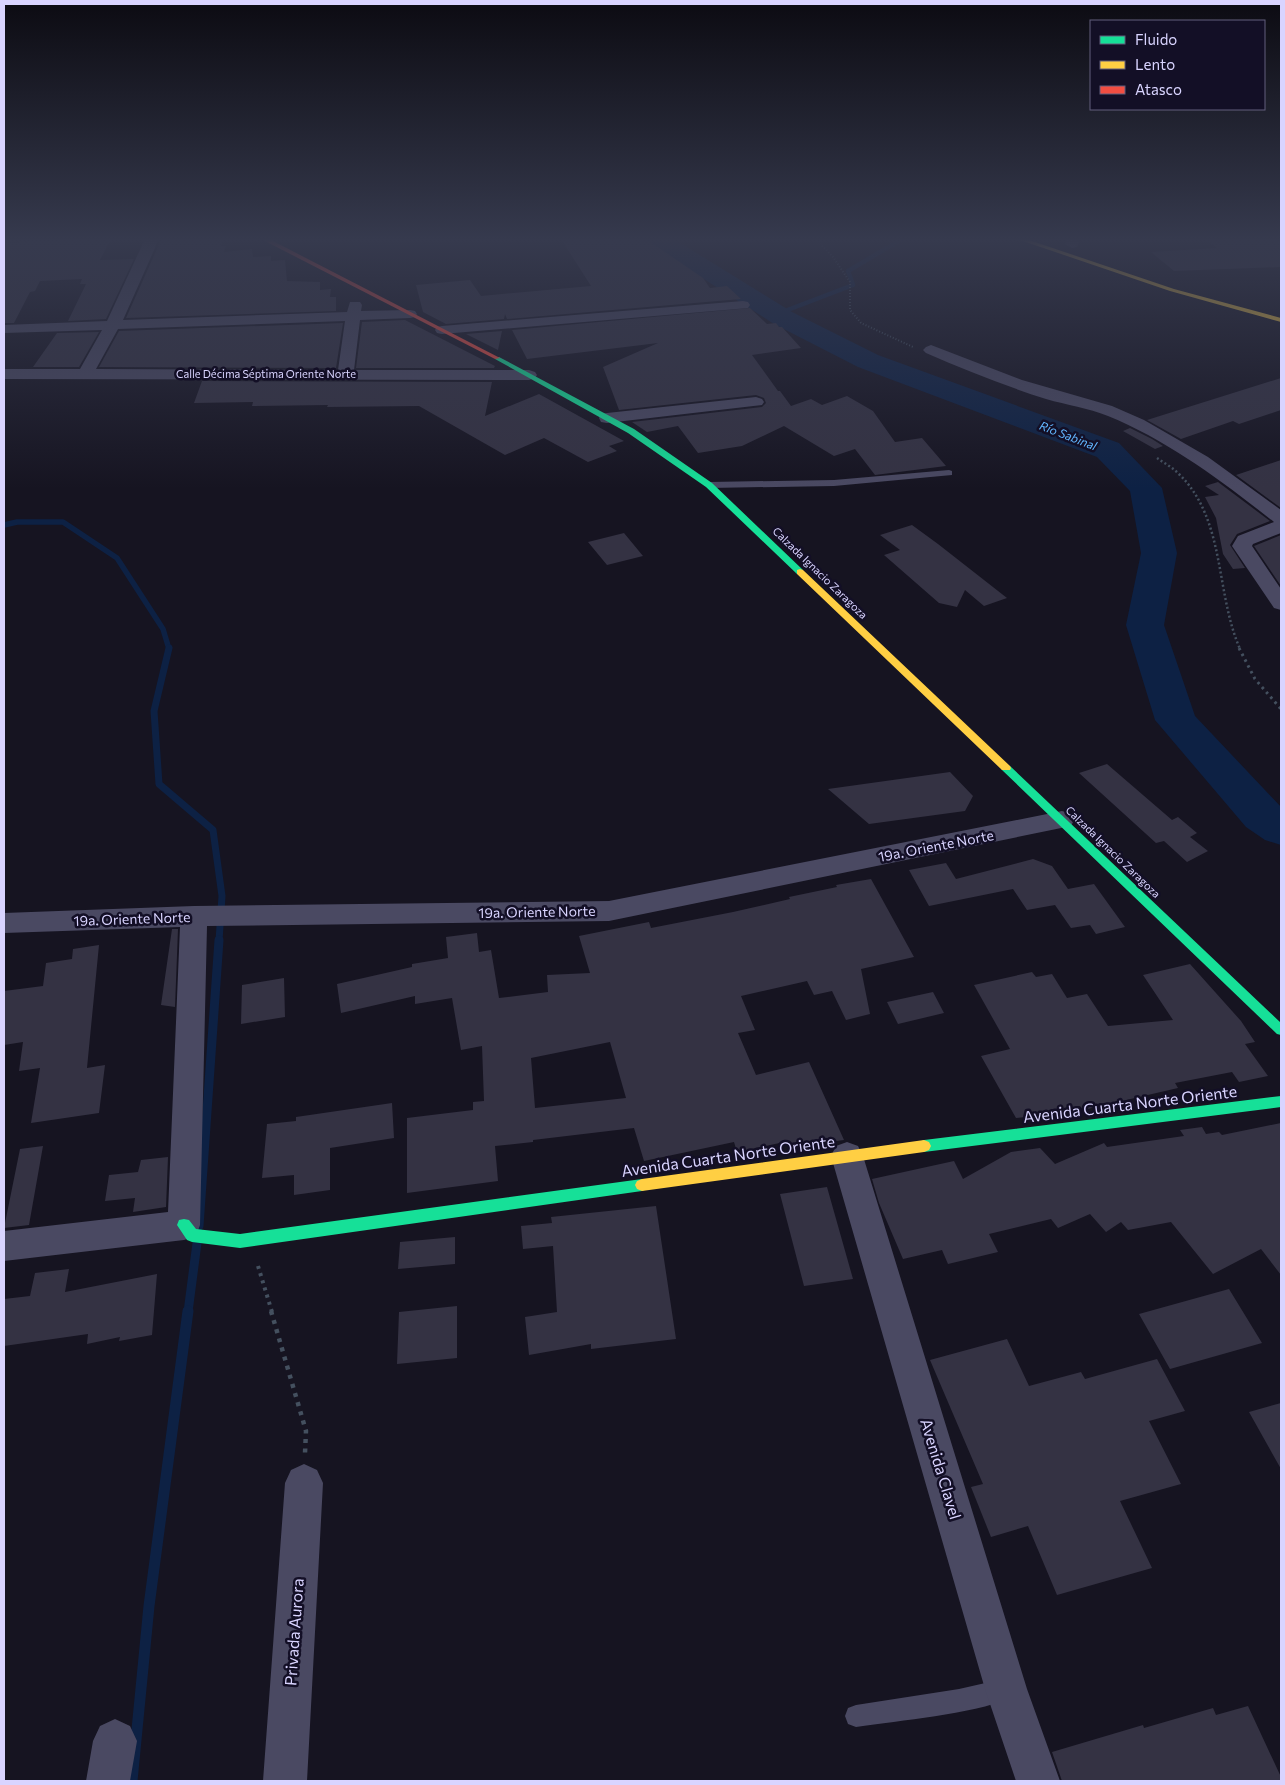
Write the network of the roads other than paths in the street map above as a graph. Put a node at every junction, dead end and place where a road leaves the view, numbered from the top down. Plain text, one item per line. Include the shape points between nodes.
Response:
1 (87, 322) edge
2 (114, 322) edge
3 (352, 322) edge
4 (427, 322) edge
5 (535, 322) edge
6 (4, 329) edge
7 (442, 330) junction
8 (931, 350) dead end
9 (86, 373) junction
10 (4, 374) edge
11 (345, 374) junction
12 (529, 375) junction
13 (756, 402) dead end
14 (607, 418) junction
15 (949, 473) dead end
16 (709, 485) junction
17 (1281, 520) edge
18 (1281, 526) edge
19 (1281, 604) edge
20 (1062, 820) junction
21 (202, 916) junction
22 (4, 923) edge
23 (1281, 1030) edge
24 (1281, 1101) edge
25 (847, 1156) junction
26 (188, 1230) junction
27 (4, 1246) edge
28 (304, 1483) road end
29 (1006, 1689) junction
30 (856, 1716) dead end
31 (285, 1781) edge
32 (1038, 1781) edge

1 - 6 street
2 - 9 street
3 - 11 street
4 - 7 street, Calzada Ignacio Zaragoza
5 - 7 street
7 - 12 street, Calzada Ignacio Zaragoza
8 - 17 street via 1038,391 1112,412 1150,430 1198,456
9 - 10 street, Calle Décima Séptima Oriente Norte
9 - 11 street, Calle Décima Séptima Oriente Norte
11 - 12 street, Calle Décima Séptima Oriente Norte
12 - 14 street, Calzada Ignacio Zaragoza
13 - 14 street
14 - 16 street, Calzada Ignacio Zaragoza
15 - 16 lane via 834,483
16 - 20 street, Calzada Ignacio Zaragoza
18 - 19 street via 1245,540 1242,546
20 - 21 street, 19a. Oriente Norte via 609,911
20 - 23 street, Calzada Ignacio Zaragoza
21 - 22 street, 19a. Oriente Norte
21 - 26 street
24 - 25 street, Avenida Cuarta Norte Oriente
25 - 26 street, Avenida Cuarta Norte Oriente via 246,1240
25 - 29 street, Avenida Clavel
26 - 27 street
28 - 31 street, Privada Aurora
29 - 30 lane
29 - 32 street, Avenida Clavel

